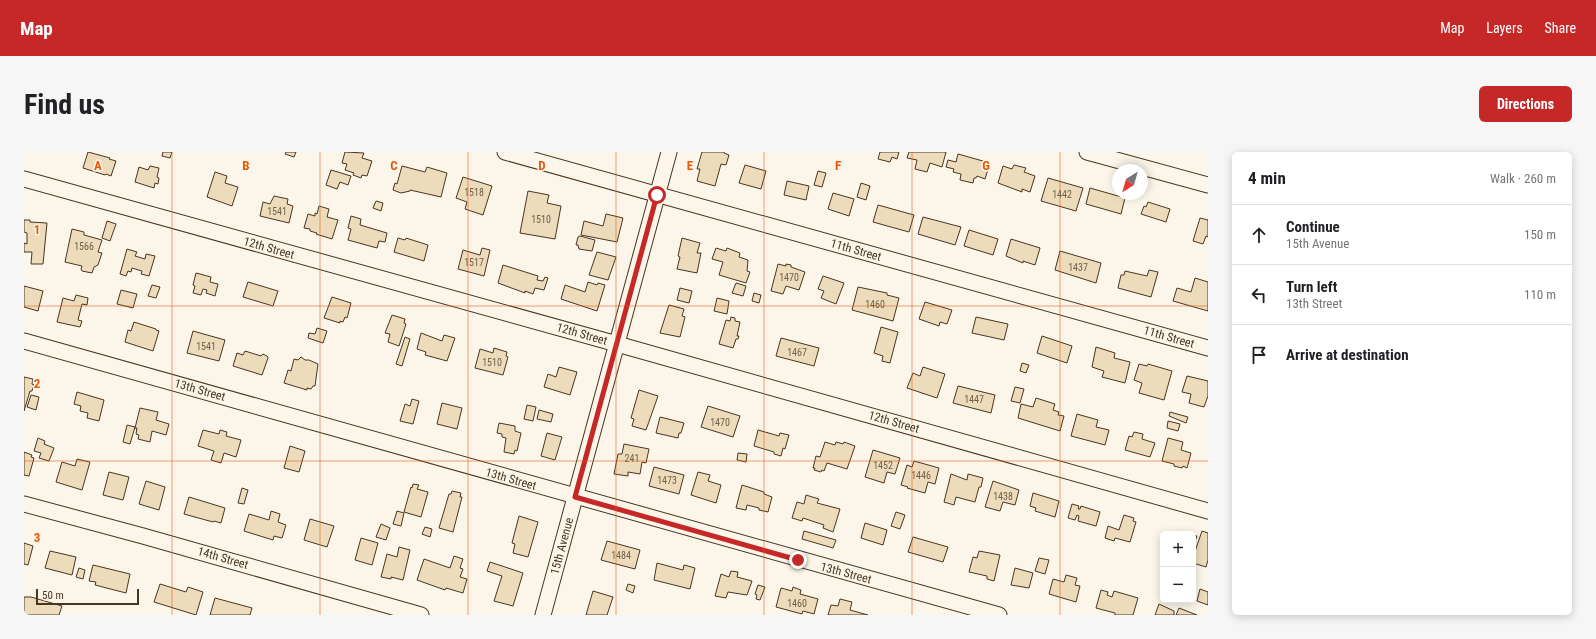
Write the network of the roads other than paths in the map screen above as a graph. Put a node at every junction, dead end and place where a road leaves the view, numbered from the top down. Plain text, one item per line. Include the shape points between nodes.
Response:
1 (505, 152) edge
2 (669, 152) edge
3 (1087, 152) edge
4 (24, 179) edge
5 (1208, 185) edge
6 (657, 195) junction
7 (24, 341) edge
8 (617, 344) junction
9 (1208, 348) edge
10 (575, 497) junction
11 (24, 504) edge
12 (1208, 511) edge
13 (421, 615) edge
14 (543, 615) edge
15 (999, 615) edge

1 - 6 street, 11th Street
2 - 6 street, 15th Avenue
3 - 5 street
4 - 8 street, 12th Street
6 - 8 street, 15th Avenue
6 - 9 street, 11th Street
7 - 10 street, 13th Street
8 - 10 street, 15th Avenue
8 - 12 street, 12th Street
10 - 14 street, 15th Avenue
10 - 15 street, 13th Street
11 - 13 street, 14th Street

